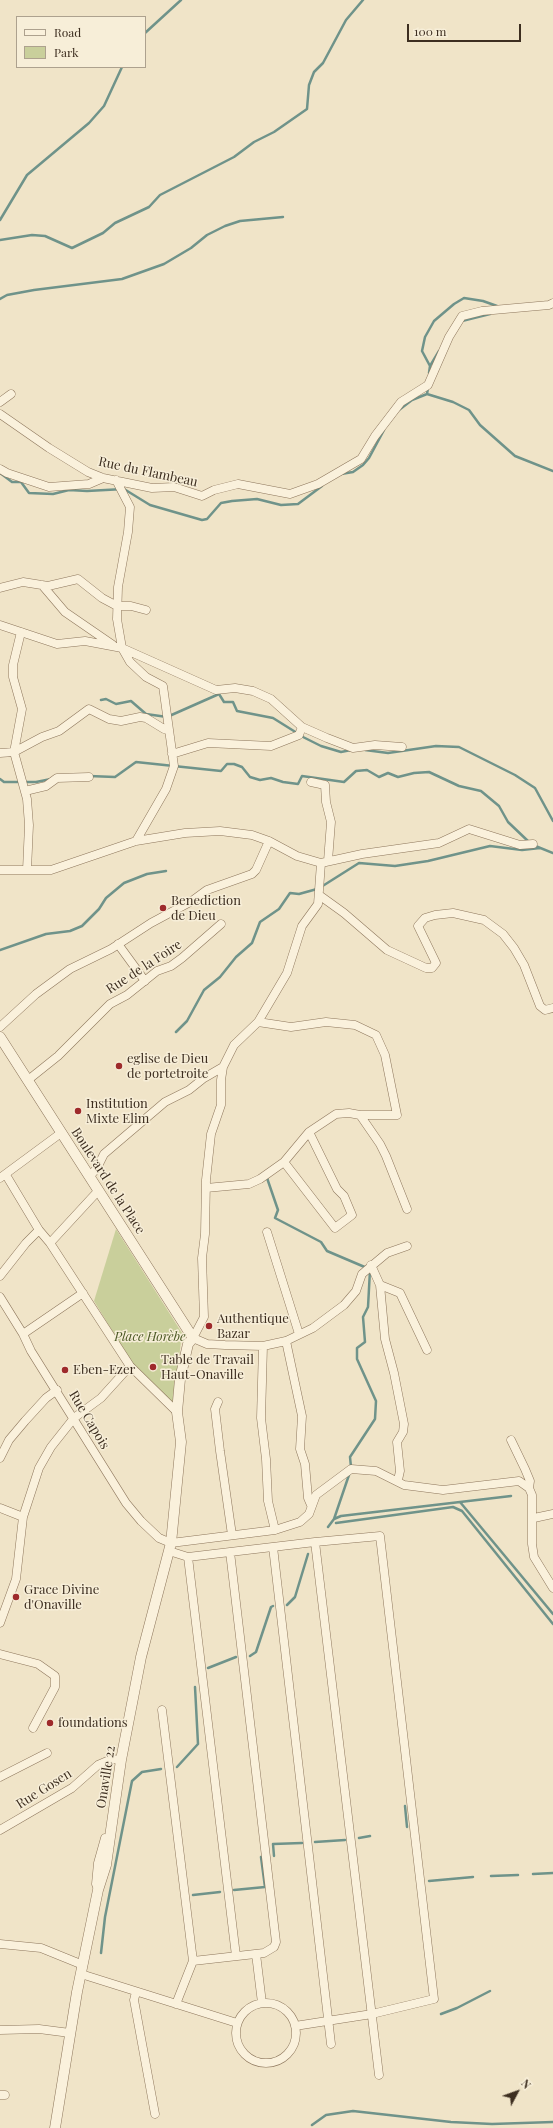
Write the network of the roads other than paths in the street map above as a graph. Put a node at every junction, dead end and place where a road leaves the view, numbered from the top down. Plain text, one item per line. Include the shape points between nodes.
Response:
1 (553, 303) edge
2 (11, 394) dead end
3 (0, 402) edge
4 (0, 414) edge
5 (0, 469) edge
6 (103, 478) junction
7 (116, 480) junction
8 (41, 584) junction
9 (0, 588) edge
10 (117, 606) junction
11 (146, 610) dead end
12 (0, 625) edge
13 (21, 632) junction
14 (119, 647) junction
15 (302, 727) junction
16 (168, 730) junction
17 (402, 747) dead end
18 (14, 752) junction
19 (0, 753) edge
20 (172, 754) junction
21 (89, 777) dead end
22 (311, 782) dead end
23 (25, 791) junction
24 (136, 841) junction
25 (269, 841) junction
26 (533, 844) dead end
27 (324, 862) junction
28 (0, 870) edge
29 (27, 870) junction
30 (319, 895) junction
31 (221, 924) dead end
32 (118, 944) junction
33 (145, 981) junction
34 (553, 1008) edge
35 (258, 1022) junction
36 (0, 1027) edge
37 (0, 1038) edge
38 (223, 1067) junction
39 (28, 1080) junction
40 (360, 1115) junction
41 (309, 1132) junction
42 (62, 1133) junction
43 (284, 1162) junction
44 (90, 1176) junction
45 (3, 1177) edge
46 (206, 1188) junction
47 (98, 1190) junction
48 (407, 1209) dead end
49 (39, 1230) junction
50 (267, 1232) dead end
51 (50, 1243) junction
52 (407, 1246) dead end
53 (371, 1265) junction
54 (0, 1276) edge
55 (380, 1285) junction
56 (83, 1293) junction
57 (0, 1297) edge
58 (23, 1334) junction
59 (299, 1334) junction
60 (193, 1338) junction
61 (286, 1341) junction
62 (262, 1346) junction
63 (427, 1350) dead end
64 (130, 1366) junction
65 (57, 1390) junction
66 (218, 1402) dead end
67 (177, 1412) junction
68 (74, 1418) junction
69 (511, 1440) dead end
70 (0, 1458) edge
71 (398, 1480) junction
72 (529, 1488) junction
73 (311, 1505) junction
74 (0, 1508) edge
75 (553, 1514) edge
76 (23, 1517) junction
77 (534, 1518) junction
78 (275, 1530) junction
79 (232, 1535) junction
80 (315, 1542) junction
81 (170, 1547) junction
82 (273, 1547) junction
83 (230, 1552) junction
84 (188, 1557) junction
85 (553, 1588) edge
86 (0, 1623) edge
87 (0, 1654) edge
88 (162, 1710) dead end
89 (33, 1728) dead end
90 (47, 1753) dead end
91 (121, 1760) junction
92 (0, 1777) edge
93 (0, 1830) edge
94 (0, 1944) edge
95 (256, 1954) junction
96 (236, 1956) junction
97 (193, 1961) junction
98 (82, 1970) junction
99 (136, 1992) junction
100 (262, 2003) junction
101 (176, 2004) junction
102 (372, 2014) junction
103 (329, 2020) junction
104 (237, 2023) junction
105 (295, 2026) junction
106 (0, 2030) edge
107 (70, 2033) junction
108 (331, 2044) dead end
109 (379, 2075) dead end
110 (155, 2114) dead end
111 (56, 2128) edge

1 - 7 street, Rue du Flambeau via 482,311 462,316 449,336 428,385 402,402 375,436 361,459 318,484 290,494 238,484 202,496 174,487 152,488
2 - 3 street
4 - 6 street, Rue du Flambeau via 88,472
5 - 6 street via 49,487 89,484
6 - 7 street, Rue du Flambeau
7 - 10 street via 130,507
8 - 9 street via 23,582
8 - 10 street via 52,586 78,579
8 - 14 street via 64,612
10 - 11 street
10 - 14 street
12 - 13 street
13 - 14 street via 57,644 85,641
13 - 18 street via 13,665 13,677 22,709
14 - 15 street via 216,690 235,688 253,691 271,699
14 - 16 street via 146,677 163,686
15 - 17 street via 353,748 375,745
15 - 20 street via 299,735 271,746 208,743
16 - 18 street via 146,718 121,721 109,719 89,708 59,731
16 - 20 street
18 - 19 street
18 - 23 street
20 - 24 street via 173,772 166,789
21 - 23 street via 57,778 46,786
22 - 27 street via 325,785 331,822
23 - 29 street via 29,825
24 - 25 street via 220,830 252,835
24 - 29 street via 51,870
25 - 27 street via 298,856
25 - 32 street via 252,874 207,890
26 - 27 street via 520,846 469,829 439,844 362,854
27 - 30 street
28 - 29 street
30 - 34 street via 387,950 426,968 432,968 436,963 418,926 424,918 453,913 484,920 503,934 514,948 524,965 540,1006 545,1010
30 - 35 street via 318,904 302,926 287,973
31 - 33 street, Rue de la Foire via 182,958 171,966 157,971
32 - 33 street
32 - 36 street via 70,969 36,994
33 - 39 street, Rue de la Foire via 110,1004 58,1056
35 - 38 street via 234,1045
35 - 40 street via 291,1027 326,1022 355,1025 376,1035 385,1054 397,1115
37 - 39 street, Boulevard de la Place
38 - 44 street via 194,1087 165,1102 104,1154 98,1168
38 - 46 street via 221,1105 211,1134
39 - 42 street, Boulevard de la Place
40 - 41 street via 336,1114
40 - 48 street via 386,1156
41 - 43 street
41 - 43 street via 352,1215 335,1228
42 - 44 street, Boulevard de la Place
42 - 45 street
43 - 46 street via 250,1184
44 - 47 street, Boulevard de la Place
45 - 49 street
46 - 60 street via 202,1258 204,1317
47 - 51 street
47 - 60 street, Boulevard de la Place
49 - 51 street
49 - 54 street
50 - 59 street
51 - 56 street
52 - 53 street via 387,1254
53 - 55 street
53 - 59 street via 362,1274 356,1291 344,1305 313,1328
55 - 63 street via 400,1293
55 - 71 street via 385,1339 404,1424 397,1442 400,1471
56 - 58 street
56 - 64 street
57 - 58 street, Rue Capois
58 - 65 street, Rue Capois
59 - 61 street
60 - 62 street via 207,1344
60 - 67 street, Onaville 22 via 188,1344 180,1379
61 - 62 street
61 - 73 street via 302,1416 300,1449 305,1464
62 - 78 street via 261,1418 268,1502
64 - 67 street
64 - 68 street via 101,1398
65 - 68 street, Rue Capois
65 - 70 street via 46,1398 9,1440
66 - 79 street via 215,1409
67 - 81 street, Onaville 22 via 181,1442
68 - 76 street via 51,1446 40,1468
68 - 81 street, Rue Capois via 126,1503 141,1521
69 - 72 street via 530,1481
71 - 72 street via 404,1485 443,1490 510,1481 523,1483
71 - 73 street via 376,1471 351,1469 316,1495
72 - 77 street
73 - 78 street via 309,1514 300,1522
74 - 76 street
75 - 77 street
76 - 86 street via 16,1579
77 - 85 street via 534,1558
78 - 79 street
79 - 81 street
80 - 82 street
80 - 102 street
80 - 102 street via 380,1536 434,1999
81 - 84 street, Rue Capois
81 - 91 street, Onaville 22 via 142,1657
82 - 83 street
82 - 103 street
83 - 84 street
83 - 95 street via 276,1942 270,1951
84 - 96 street
87 - 89 street via 38,1664 55,1676 55,1686
88 - 97 street
90 - 92 street
91 - 93 street, Rue Gosen via 112,1759 98,1765 72,1788
91 - 98 street, Onaville 22 via 106,1865 98,1890
94 - 98 street via 41,1948
95 - 96 street
95 - 100 street
96 - 97 street
97 - 101 street
98 - 99 street
98 - 107 street, Onaville 22
99 - 101 street
99 - 110 street via 134,2000
100 - 104 street via 247,2010
100 - 105 street via 279,2006 287,2011
101 - 104 street
102 - 103 street
102 - 109 street
103 - 105 street
103 - 108 street
104 - 105 street via 236,2034 241,2049 253,2060 264,2063 275,2061 288,2052 295,2037
106 - 107 street via 39,2029
107 - 111 street, Onaville 22

